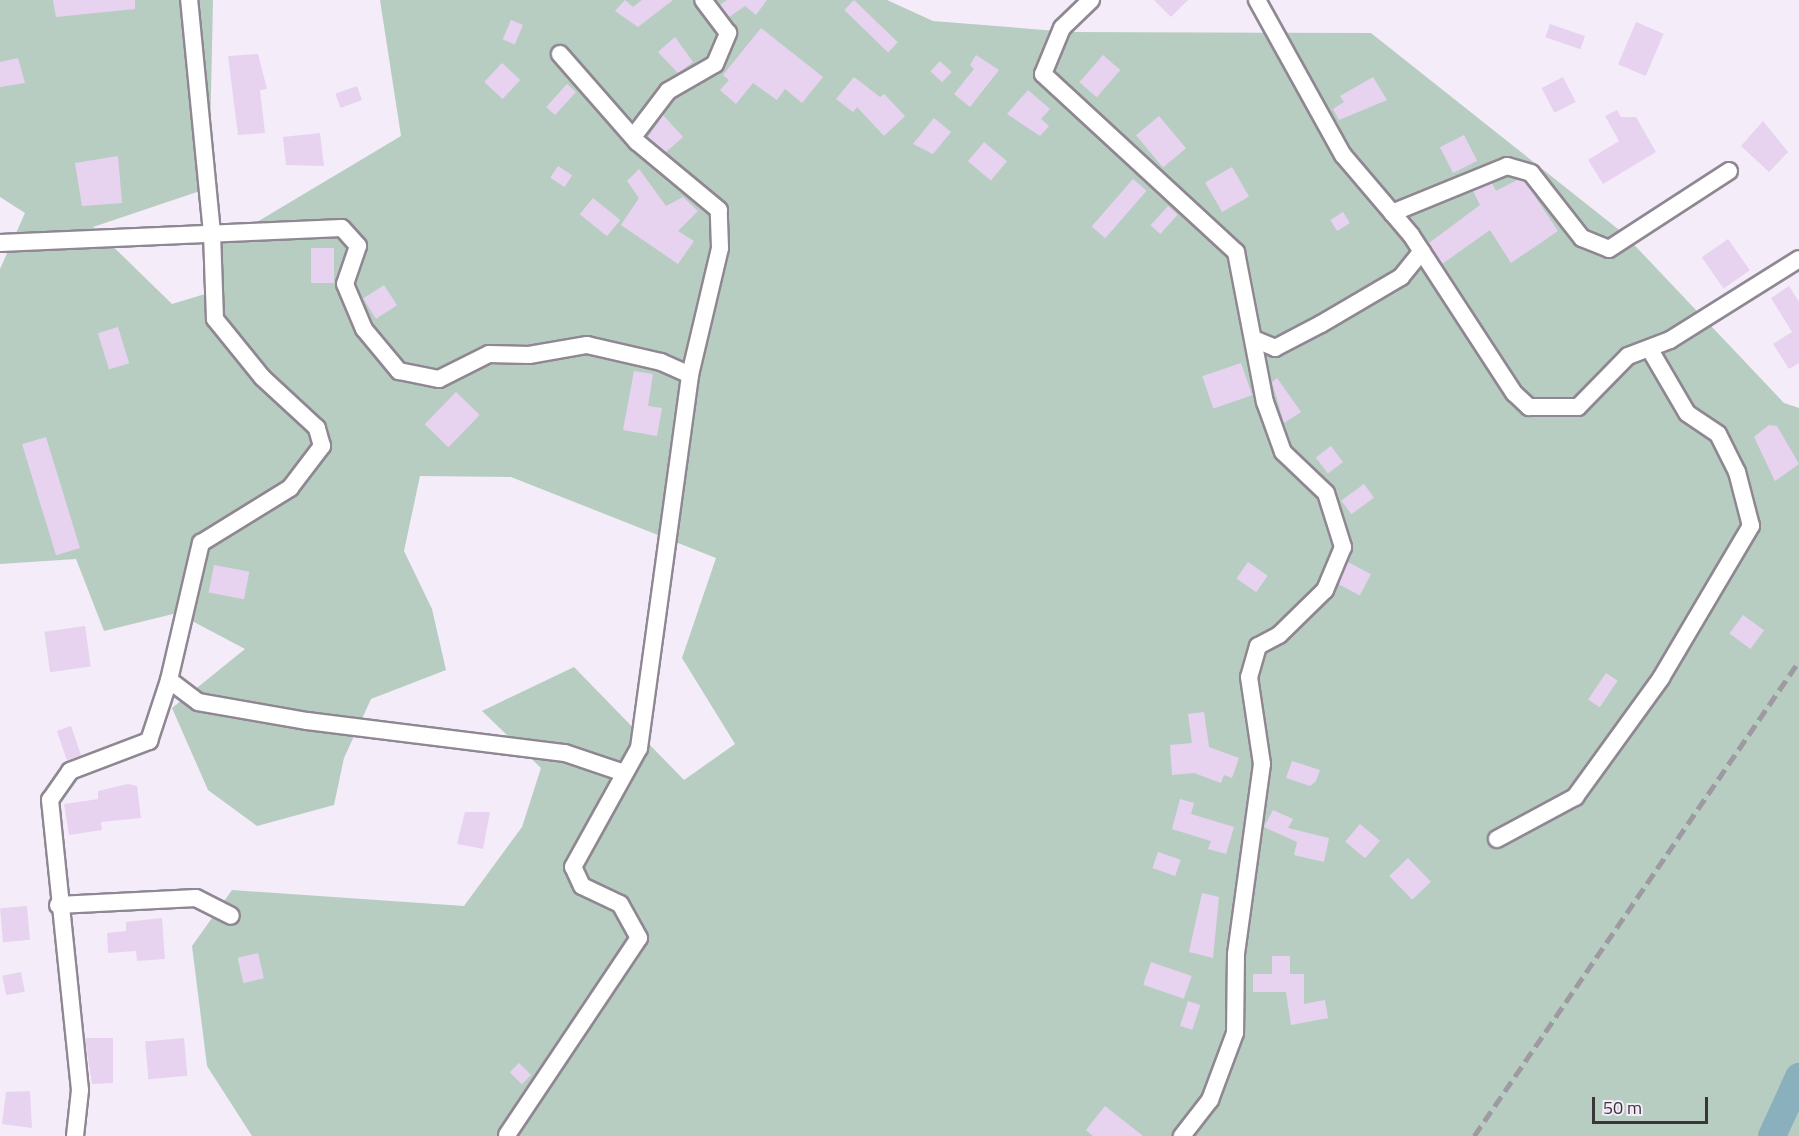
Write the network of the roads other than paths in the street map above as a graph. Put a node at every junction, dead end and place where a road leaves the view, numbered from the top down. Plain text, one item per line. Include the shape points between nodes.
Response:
1 (189, 0) edge
2 (703, 0) edge
3 (1091, 0) edge
4 (1257, 0) edge
5 (560, 54) dead end
6 (633, 137) junction
7 (1729, 171) dead end
8 (1392, 213) junction
9 (212, 233) junction
10 (0, 243) edge
11 (1422, 251) junction
12 (1799, 259) edge
13 (1254, 339) junction
14 (1649, 348) junction
15 (690, 375) junction
16 (169, 680) junction
17 (624, 773) junction
18 (1497, 839) dead end
19 (58, 905) junction
20 (231, 916) dead end
21 (507, 1135) edge
22 (75, 1136) edge
23 (1182, 1136) edge

1 - 9 street
2 - 6 street via 728,33 715,64 668,91
3 - 13 street via 1062,28 1043,74 1236,252
4 - 8 street via 1343,155
5 - 6 street
6 - 15 street via 719,210 720,248
7 - 8 street via 1609,249 1582,238 1532,173 1507,166
8 - 11 street
9 - 10 street
9 - 15 street via 342,228 358,246 345,284 364,329 399,371 440,379 489,354 529,355 587,345 661,362
9 - 16 street via 215,318 262,377 317,428 322,446 290,488 201,543
11 - 13 street via 1401,277 1322,324 1275,348
11 - 14 street via 1514,393 1529,406 1578,406 1628,357
12 - 14 street via 1770,282
13 - 23 street via 1265,402 1283,452 1326,493 1343,547 1325,590 1279,634 1258,646 1249,676 1262,764 1236,954 1235,1032 1210,1100
14 - 18 street via 1687,413 1718,434 1737,472 1750,526 1662,678 1575,797
15 - 17 street via 639,748
16 - 17 street via 198,702 307,722 565,753
16 - 19 street via 149,741 70,771 50,800
17 - 21 street via 573,867 582,886 620,904 639,938
19 - 20 street via 196,898
19 - 22 street via 80,1090

